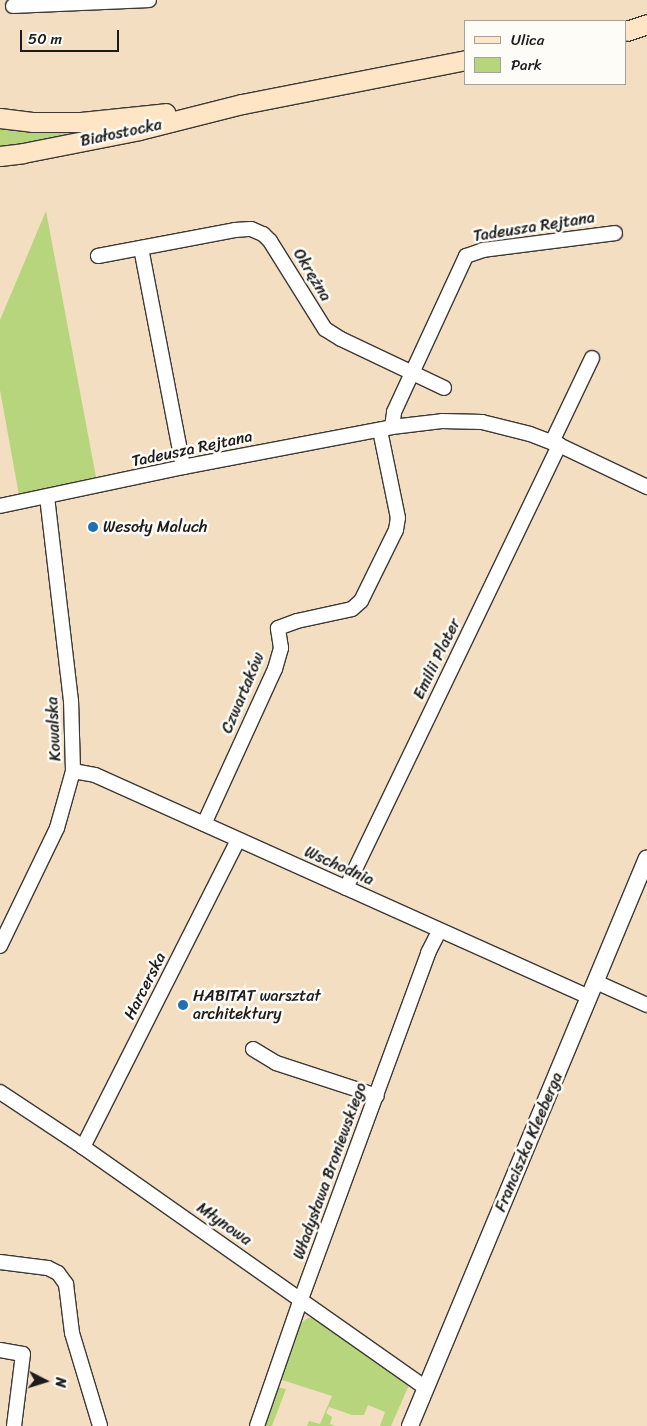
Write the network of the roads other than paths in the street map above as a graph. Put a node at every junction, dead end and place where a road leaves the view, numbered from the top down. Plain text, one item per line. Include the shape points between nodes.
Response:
1 (149, 0) edge
2 (123, 1) edge
3 (13, 6) dead end
4 (464, 60) edge
5 (242, 104) junction
6 (0, 118) edge
7 (0, 156) edge
8 (615, 233) dead end
9 (141, 248) junction
10 (98, 256) dead end
11 (592, 358) dead end
12 (411, 373) junction
13 (444, 388) dead end
14 (386, 428) junction
15 (556, 444) junction
16 (183, 467) junction
17 (647, 487) edge
18 (46, 497) junction
19 (0, 506) edge
20 (73, 771) junction
21 (204, 824) junction
22 (238, 840) junction
23 (647, 858) edge
24 (346, 888) junction
25 (6, 916) edge
26 (439, 930) junction
27 (0, 946) edge
28 (593, 990) junction
29 (647, 1005) edge
30 (253, 1049) dead end
31 (0, 1092) edge
32 (377, 1096) junction
33 (83, 1147) junction
34 (0, 1262) edge
35 (301, 1299) junction
36 (0, 1350) edge
37 (426, 1388) junction
38 (14, 1426) edge
39 (100, 1426) edge
40 (256, 1426) edge
41 (410, 1426) edge

1 - 2 street
2 - 3 street
4 - 5 main road, Białostocka
5 - 6 main road, Białostocka via 82,122
5 - 7 main road, Białostocka via 139,130
8 - 12 street, Tadeusza Rejtana via 483,250 466,256
9 - 10 street, Okrężna
9 - 12 street, Okrężna via 235,230 251,229 263,234 324,328
9 - 16 street
11 - 15 street, Emilii Plater
12 - 13 street, Okrężna
12 - 14 street, Tadeusza Rejtana
14 - 15 street, Tadeusza Rejtana via 442,421 482,422
14 - 16 street, Tadeusza Rejtana
14 - 21 street, Czwartaków via 398,518 396,530 361,602 352,609 278,628 281,648 275,669
15 - 17 street, Tadeusza Rejtana
15 - 24 street, Emilii Plater
16 - 18 street, Tadeusza Rejtana
18 - 19 street, Tadeusza Rejtana
18 - 20 street, Kowalska via 71,702
20 - 21 street, Wschodnia via 94,775
20 - 25 street, Kowalska via 57,828
21 - 22 street, Wschodnia
22 - 24 street, Wschodnia
22 - 33 street, Harcerska
23 - 28 street, Franciszka Kleeberga
24 - 26 street, Wschodnia
25 - 27 street, Kowalska
26 - 28 street, Wschodnia
26 - 32 street, Władysława Broniewskiego
28 - 29 street, Wschodnia
28 - 37 street, Franciszka Kleeberga
30 - 32 street via 276,1063
31 - 33 street, Młynowa
32 - 35 street, Władysława Broniewskiego
33 - 35 street, Młynowa
34 - 39 street via 48,1268 58,1273 66,1284 72,1334
35 - 37 street, Młynowa
35 - 40 street, Władysława Broniewskiego
36 - 38 street via 23,1354
37 - 41 street, Franciszka Kleeberga

